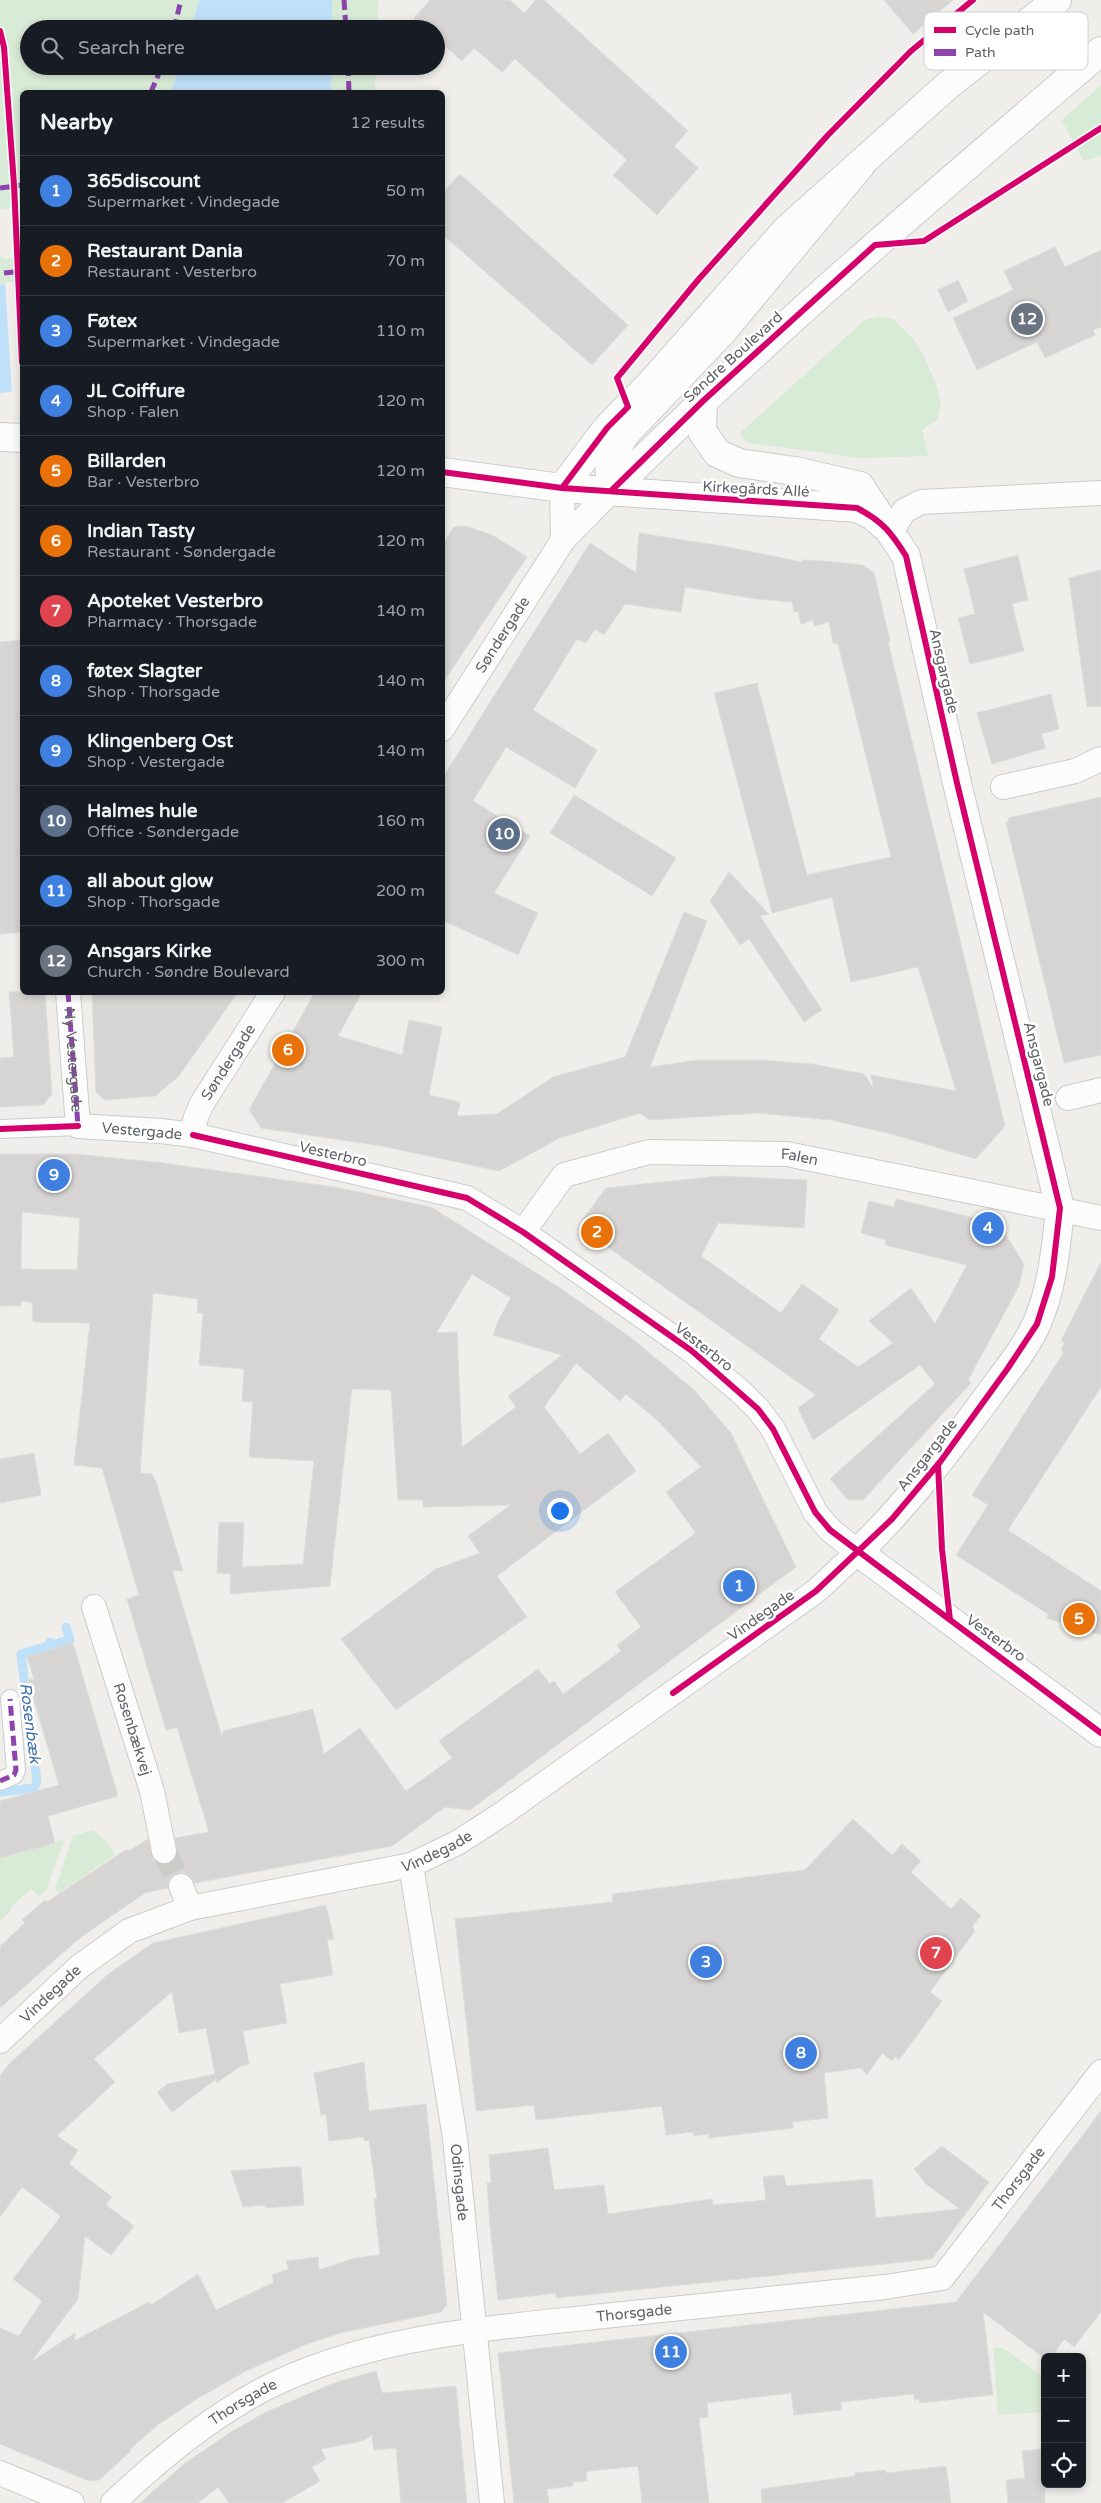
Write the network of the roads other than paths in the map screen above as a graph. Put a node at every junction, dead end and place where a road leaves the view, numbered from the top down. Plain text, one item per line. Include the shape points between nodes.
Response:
1 (1056, 0) edge
2 (1041, 12) edge
3 (1101, 51) edge
4 (1088, 62) edge
5 (967, 70) edge
6 (1079, 70) edge
7 (860, 165) junction
8 (703, 401) junction
9 (0, 437) edge
10 (20, 438) edge
11 (445, 472) edge
12 (562, 488) junction
13 (611, 491) junction
14 (1101, 494) edge
15 (891, 532) junction
16 (563, 540) junction
17 (445, 724) edge
18 (1101, 759) edge
19 (1003, 787) dead end
20 (68, 995) edge
21 (271, 995) edge
22 (1101, 1090) edge
23 (1068, 1098) dead end
24 (78, 1126) junction
25 (0, 1128) edge
26 (193, 1135) junction
27 (1060, 1208) junction
28 (1101, 1218) edge
29 (523, 1232) junction
30 (858, 1552) junction
31 (94, 1607) dead end
32 (10, 1699) dead end
33 (1101, 1732) edge
34 (0, 1780) edge
35 (164, 1851) tunnel mouth
36 (411, 1865) junction
37 (181, 1886) tunnel mouth
38 (190, 1908) junction
39 (0, 2041) edge
40 (1101, 2072) edge
41 (474, 2330) junction
42 (0, 2473) edge
43 (72, 2503) edge
44 (113, 2503) edge
45 (492, 2503) edge

1 - 2 main road
3 - 4 main road, Søndre Boulevard
5 - 7 main road
6 - 8 main road, Søndre Boulevard via 875,245
7 - 12 main road via 786,230 607,428
7 - 13 main road via 724,331 626,433 609,461
8 - 13 main road, Søndre Boulevard
8 - 15 main road via 702,431 717,453 739,464 796,471 860,486
9 - 10 main road
11 - 12 main road, Kirkegårds Allé
12 - 13 main road, Kirkegårds Allé
12 - 16 street
13 - 15 main road, Kirkegårds Allé via 857,508 873,516
13 - 16 street, Søndergade
14 - 15 street via 921,502 904,511
15 - 27 main road, Ansgargade via 906,556
16 - 17 street, Søndergade
18 - 19 street via 1075,771
20 - 24 street, Ny Vestergade
21 - 26 street, Søndergade via 201,1105
22 - 23 street
24 - 25 street, Vestergade
24 - 26 street, Vestergade
26 - 29 street, Vesterbro via 468,1198
27 - 28 street, Falen
27 - 29 street, Falen via 787,1154 649,1152 564,1175
27 - 30 main road, Ansgargade via 1052,1278 1037,1324 940,1462 892,1519
29 - 30 street, Vesterbro via 692,1351 758,1408 773,1429 815,1512 830,1530
30 - 33 main road, Vesterbro
30 - 36 street, Vindegade via 816,1591 502,1814 457,1843
31 - 35 street, Rosenbækvej via 152,1791
32 - 34 street via 16,1770
36 - 38 street, Vindegade
36 - 41 street, Odinsgade via 455,2138
37 - 38 street
38 - 39 street, Vindegade via 129,1931 79,1967
40 - 41 street, Thorsgade via 942,2278
41 - 44 street, Thorsgade via 374,2349 265,2389 220,2416 171,2452
41 - 45 street, Odinsgade
42 - 43 street

